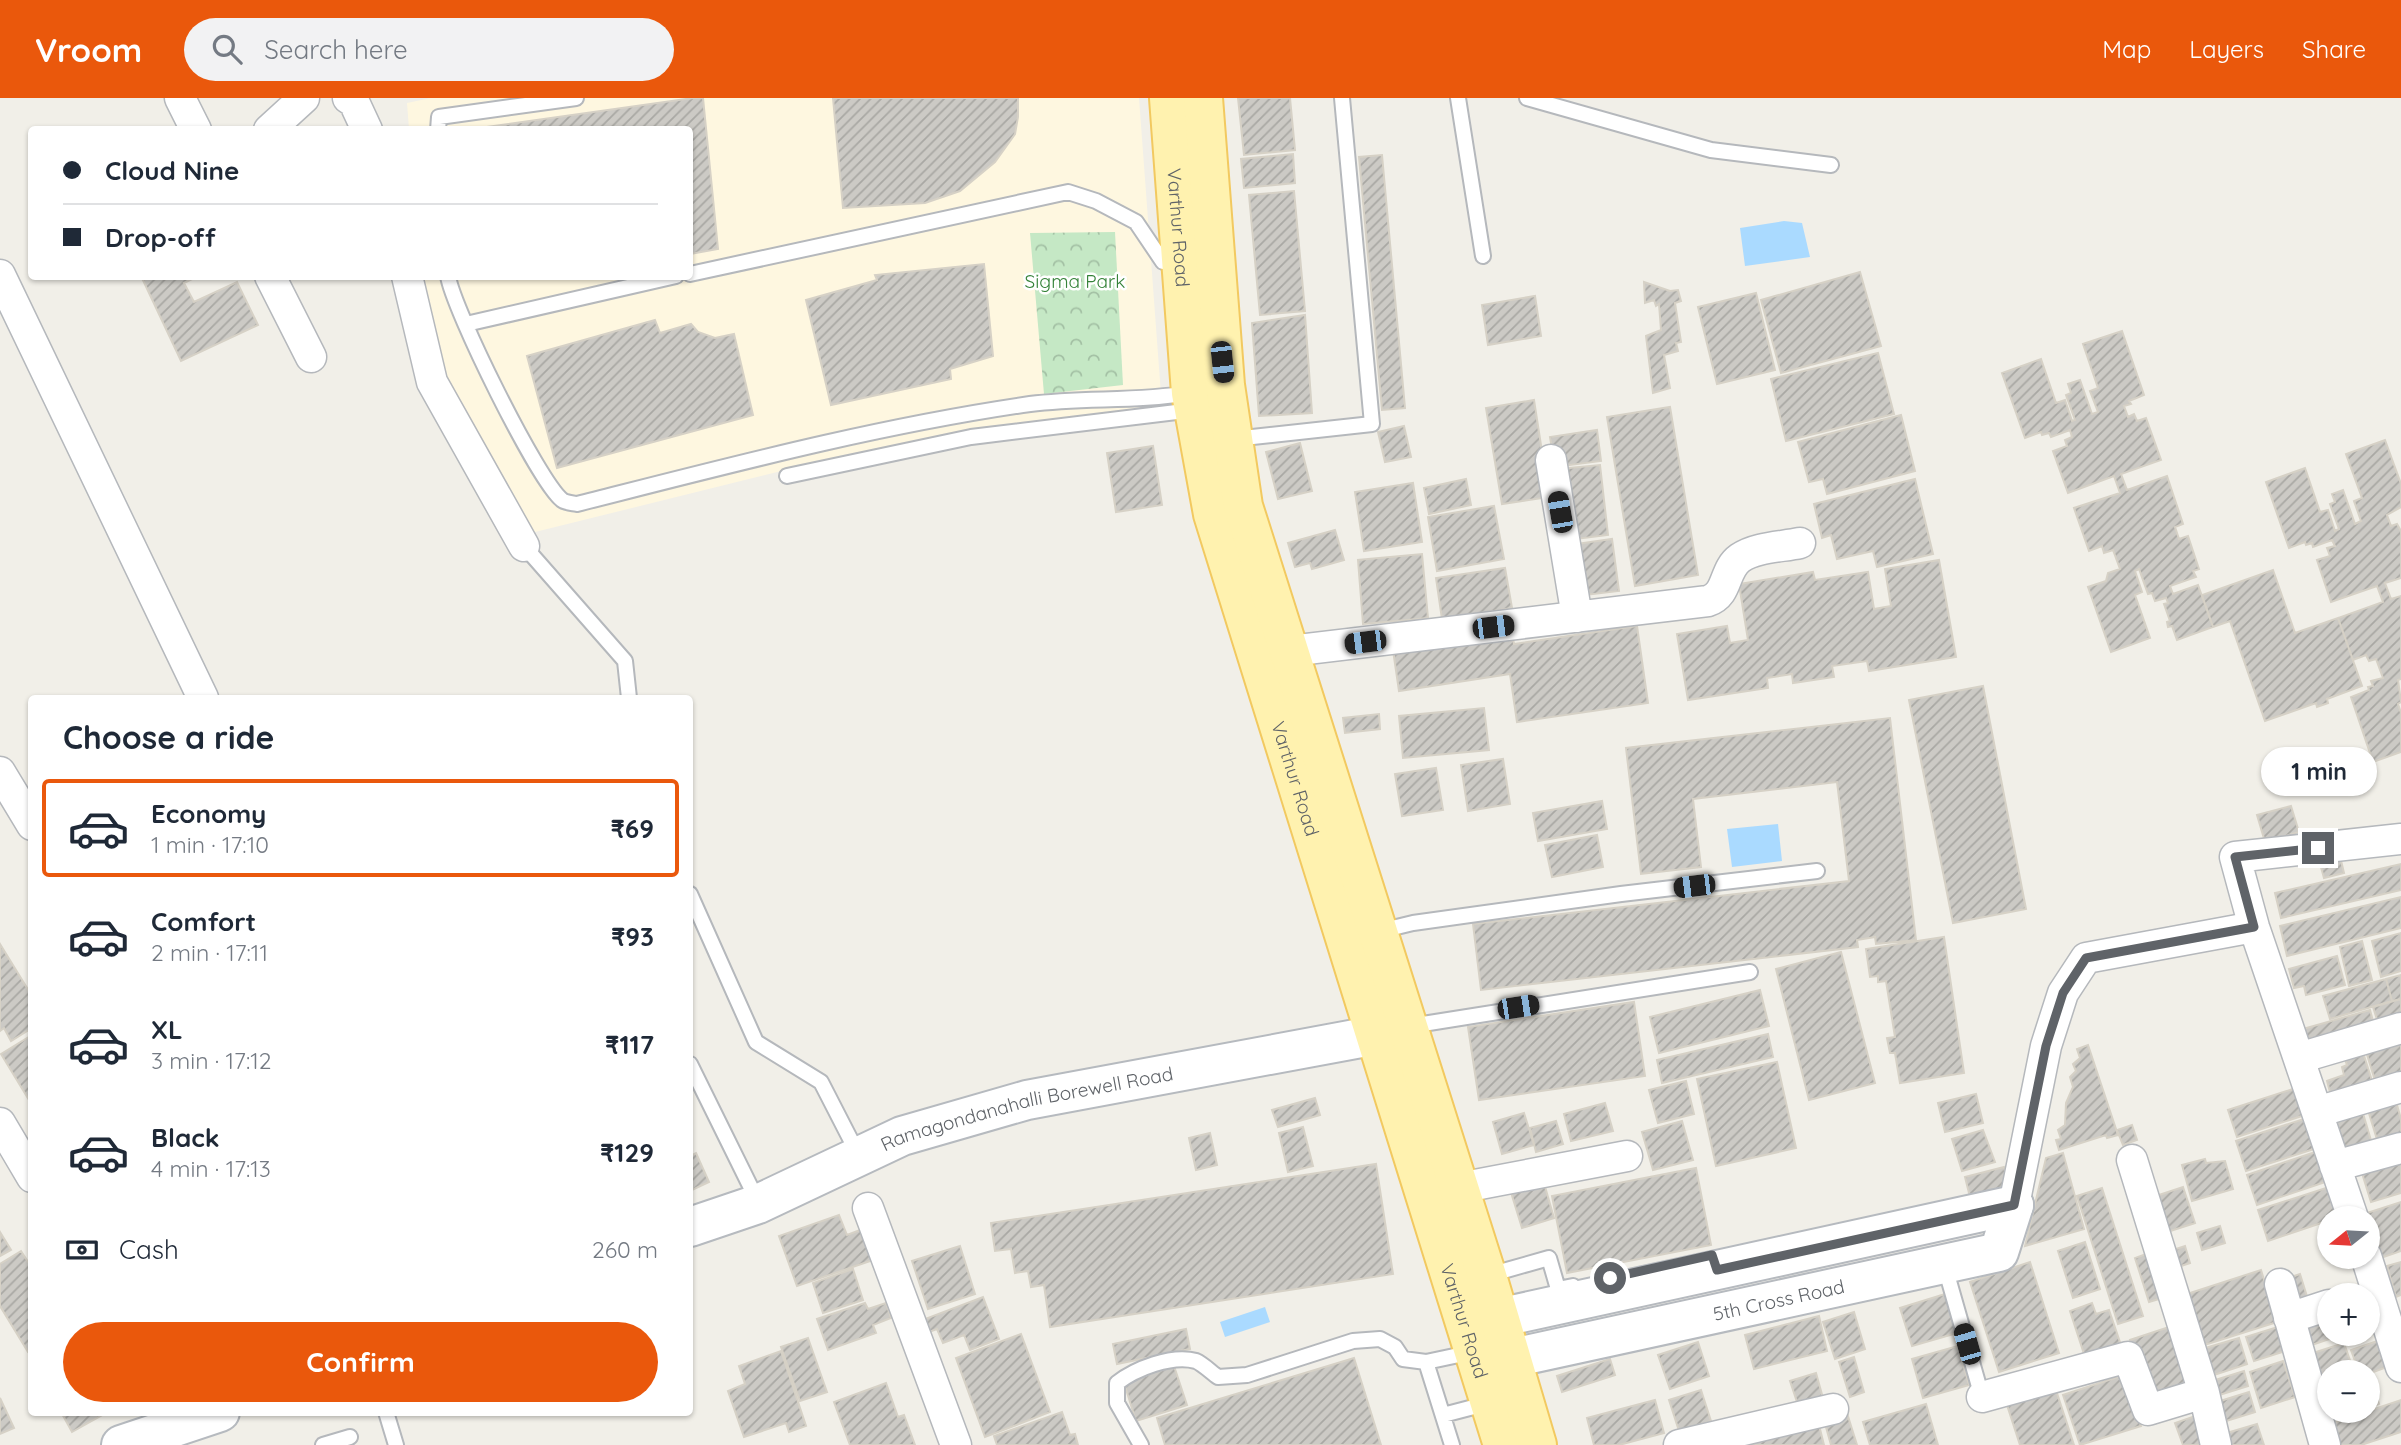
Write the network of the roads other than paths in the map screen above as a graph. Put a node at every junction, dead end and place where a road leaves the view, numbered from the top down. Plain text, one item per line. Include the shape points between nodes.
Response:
1 (180, 98) edge
2 (304, 98) edge
3 (348, 98) edge
4 (576, 98) edge
5 (1169, 98) edge
6 (1203, 98) edge
7 (1342, 98) edge
8 (1458, 98) edge
9 (1527, 98) edge
10 (194, 126) edge
11 (274, 126) edge
12 (365, 126) edge
13 (438, 126) edge
14 (1831, 165) dead end
15 (1483, 256) dead end
16 (1163, 262) dead end
17 (693, 273) edge
18 (0, 275) edge
19 (272, 280) edge
20 (408, 280) edge
21 (450, 280) edge
22 (658, 280) edge
23 (466, 324) junction
24 (311, 357) dead end
25 (1192, 401) junction
26 (1232, 439) junction
27 (1551, 460) dead end
28 (787, 476) dead end
29 (1800, 543) dead end
30 (524, 546) joint
31 (1577, 617) junction
32 (1290, 651) junction
33 (202, 695) edge
34 (629, 695) edge
35 (0, 772) edge
36 (28, 818) edge
37 (2401, 839) edge
38 (1817, 872) dead end
39 (693, 901) edge
40 (2254, 927) junction
41 (1379, 931) junction
42 (1750, 972) dead end
43 (2401, 1028) edge
44 (1393, 1030) junction
45 (2299, 1058) junction
46 (693, 1070) edge
47 (2401, 1087) edge
48 (2317, 1112) junction
49 (0, 1124) edge
50 (2401, 1147) edge
51 (1627, 1156) dead end
52 (860, 1157) junction
53 (2132, 1160) dead end
54 (2335, 1166) junction
55 (28, 1170) edge
56 (1459, 1188) junction
57 (758, 1204) junction
58 (2014, 1205) junction
59 (2349, 1206) edge
60 (868, 1209) dead end
61 (693, 1226) edge
62 (1945, 1265) junction
63 (1487, 1276) junction
64 (1584, 1283) dead end
65 (2280, 1284) dead end
66 (2317, 1309) edge
67 (1498, 1318) junction
68 (2289, 1318) junction
69 (2380, 1319) edge
70 (1475, 1351) junction
71 (1512, 1358) junction
72 (1426, 1362) junction
73 (2401, 1367) edge
74 (2204, 1393) junction
75 (1982, 1397) joint
76 (1490, 1402) junction
77 (1833, 1409) dead end
78 (1443, 1415) junction
79 (209, 1416) edge
80 (387, 1416) edge
81 (175, 1428) edge
82 (350, 1437) dead end
83 (121, 1445) edge
84 (323, 1445) edge
85 (396, 1445) edge
86 (956, 1445) edge
87 (1141, 1445) edge
88 (1452, 1445) edge
89 (1503, 1445) edge
90 (1536, 1445) edge
91 (1679, 1445) edge
92 (2216, 1445) edge
93 (2325, 1445) edge

1 - 10 street
2 - 11 street
3 - 12 street
4 - 13 lane via 439,117
5 - 25 main road, Varthur Road
6 - 26 main road, Varthur Road via 1214,269
7 - 26 lane via 1372,425
8 - 15 lane
9 - 14 lane via 1712,150
16 - 17 lane via 1136,222 1068,192
18 - 33 street
19 - 24 street
20 - 30 street via 432,382
21 - 23 lane
22 - 23 lane
23 - 25 lane via 514,424 552,487 564,501 577,504 790,450 1032,404
25 - 28 lane via 971,437
25 - 44 main road, Varthur Road via 1213,514
26 - 32 main road, Varthur Road via 1243,506
27 - 31 street
29 - 31 street via 1740,558 1716,598
30 - 34 lane via 625,661
31 - 32 street
32 - 41 main road, Varthur Road
35 - 36 street
37 - 40 street via 2235,857
38 - 41 lane via 1620,894
39 - 52 lane via 756,1042 821,1082
40 - 45 street
40 - 58 street, 5th Cross Road via 2086,958 2063,993 2046,1046
41 - 44 main road, Varthur Road
42 - 44 lane
43 - 45 street
44 - 52 street, Ramagondanahalli Borewell Road via 1027,1100 902,1136
44 - 56 main road, Varthur Road
44 - 70 main road, Varthur Road
45 - 48 street
46 - 57 lane
47 - 48 street
48 - 54 street
49 - 55 street
50 - 54 street
51 - 56 street
52 - 57 street, Ramagondanahalli Borewell Road
53 - 74 street
54 - 59 street
56 - 63 main road, Varthur Road
57 - 61 street, Ramagondanahalli Borewell Road
58 - 62 street, 5th Cross Road via 1999,1252
58 - 67 street via 1715,1263
60 - 86 street
62 - 71 street, 5th Cross Road
62 - 75 lane
63 - 64 lane via 1549,1258 1559,1289
63 - 67 main road, Varthur Road
65 - 68 street
66 - 68 street
67 - 71 main road, Varthur Road
68 - 93 street
69 - 73 street
70 - 72 lane
70 - 76 main road, Varthur Road
71 - 90 main road, Varthur Road
72 - 78 lane
72 - 87 lane via 1402,1359 1395,1347 1380,1339 1353,1341 1247,1375 1218,1377 1196,1362 1170,1362 1131,1372 1117,1383 1117,1403
74 - 75 street via 2148,1410 2128,1357
74 - 92 street
76 - 78 lane
76 - 89 main road, Varthur Road
77 - 91 street
78 - 88 lane
79 - 81 street
80 - 85 lane
81 - 83 street
82 - 84 lane

